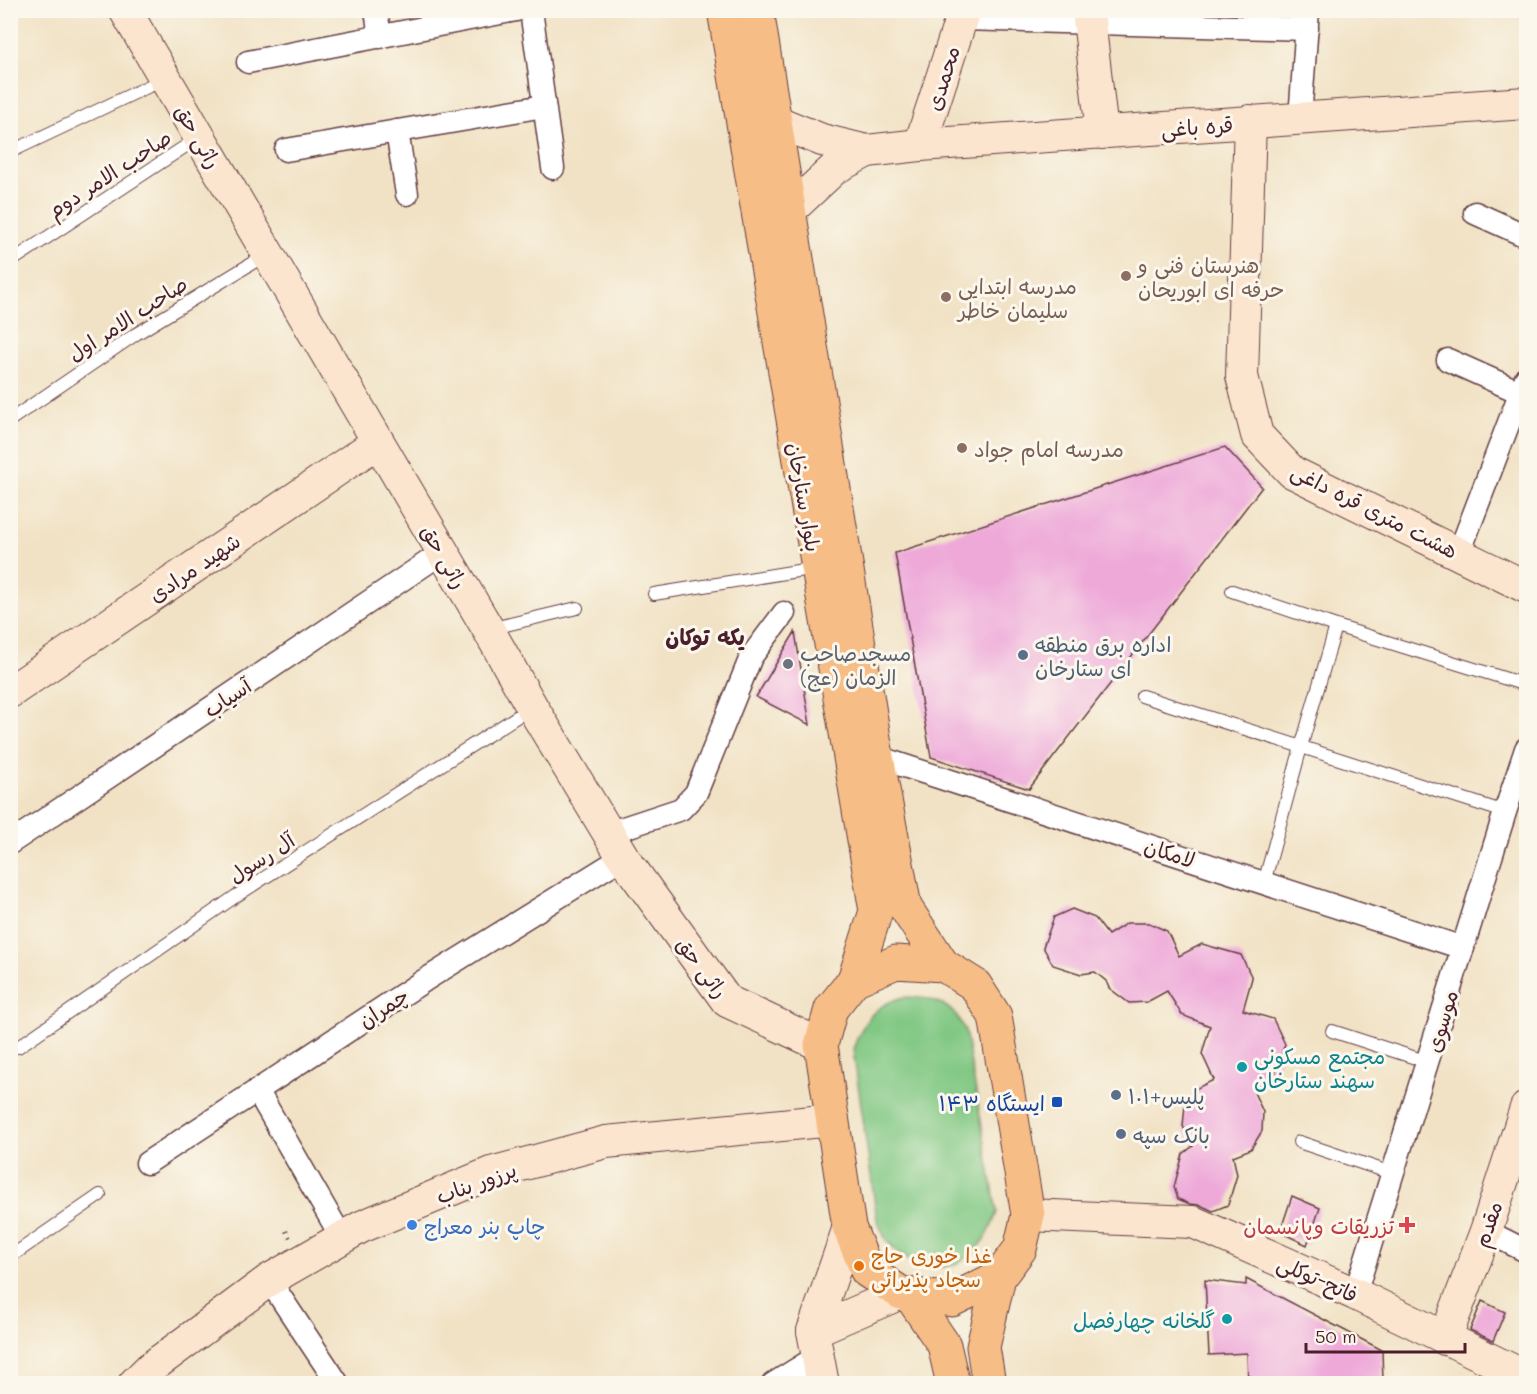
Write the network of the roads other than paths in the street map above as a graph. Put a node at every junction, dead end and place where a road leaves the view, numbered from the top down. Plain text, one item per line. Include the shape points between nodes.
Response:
1 (125, 10) edge
2 (376, 10) edge
3 (516, 10) edge
4 (531, 10) edge
5 (724, 10) edge
6 (756, 10) edge
7 (962, 15) edge
8 (1089, 16) edge
9 (1308, 20) edge
10 (380, 37) junction
11 (249, 63) dead end
12 (165, 78) junction
13 (1527, 103) edge
14 (544, 106) junction
15 (1300, 118) junction
16 (1250, 122) junction
17 (760, 123) junction
18 (397, 131) junction
19 (1102, 133) junction
20 (199, 137) junction
21 (920, 145) junction
22 (286, 150) dead end
23 (867, 151) junction
24 (10, 152) edge
25 (553, 168) dead end
26 (407, 194) dead end
27 (790, 210) junction
28 (1475, 213) dead end
29 (757, 215) junction
30 (1527, 236) edge
31 (268, 253) junction
32 (10, 262) edge
33 (1448, 360) dead end
34 (1525, 389) edge
35 (10, 420) edge
36 (378, 442) junction
37 (443, 552) junction
38 (1459, 553) junction
39 (818, 568) junction
40 (1527, 587) edge
41 (1232, 591) dead end
42 (654, 594) dead end
43 (577, 608) dead end
44 (784, 613) dead end
45 (1336, 626) junction
46 (488, 629) junction
47 (1527, 685) edge
48 (10, 692) edge
49 (1142, 696) dead end
50 (532, 707) junction
51 (1301, 747) junction
52 (1527, 749) edge
53 (877, 758) junction
54 (1505, 812) junction
55 (10, 843) edge
56 (615, 845) junction
57 (1264, 883) junction
58 (1463, 948) junction
59 (943, 965) junction
60 (854, 980) junction
61 (1332, 1031) dead end
62 (821, 1045) junction
63 (18, 1047) dead end
64 (1428, 1062) junction
65 (257, 1090) junction
66 (1527, 1108) edge
67 (832, 1120) junction
68 (1299, 1142) dead end
69 (147, 1163) dead end
70 (1394, 1174) junction
71 (100, 1195) dead end
72 (1028, 1215) junction
73 (849, 1227) junction
74 (1486, 1231) junction
75 (342, 1238) junction
76 (1527, 1251) edge
77 (10, 1257) edge
78 (999, 1277) junction
79 (269, 1280) junction
80 (905, 1294) junction
81 (1355, 1294) junction
82 (1445, 1339) junction
83 (818, 1357) edge
84 (1524, 1379) edge
85 (134, 1383) edge
86 (338, 1383) edge
87 (773, 1383) edge
88 (953, 1383) edge
89 (989, 1383) edge

1 - 12 main road, راثی حق
2 - 10 street
3 - 10 street
4 - 14 street
5 - 17 main road, بلوار ستارخان
6 - 17 main road, بلوار ستارخان
7 - 8 street
7 - 21 main road, محمدی
8 - 9 street
8 - 19 main road
9 - 15 street
10 - 11 street
12 - 20 main road, راثی حق
12 - 24 lane
13 - 15 main road, قره باغی
14 - 18 street
14 - 25 street
15 - 16 main road, قره باغی
16 - 19 main road, قره باغی
16 - 38 main road, هشت متری قره داغی via 1242,376 1257,435 1292,472
17 - 23 main road, قره باغی
17 - 27 main road, بلوار ستارخان
17 - 29 main road, بلوار ستارخان
18 - 22 street
18 - 26 street
19 - 21 main road, قره باغی
20 - 31 main road, راثی حق
20 - 32 lane, صاحب الامر دوم
21 - 23 main road, قره باغی
23 - 27 main road, قره باغی via 835,168
27 - 29 main road
27 - 53 main road, بلوار ستارخان
28 - 30 street
29 - 39 main road, بلوار ستارخان
31 - 35 lane, صاحب الامر اول via 136,334
31 - 36 main road, راثی حق
33 - 34 street
34 - 38 street
36 - 37 main road, راثی حق
36 - 48 main road, شهید مرادی
37 - 46 main road, راثی حق
37 - 55 street, آسیاب
38 - 40 main road, هشت متری قره داغی
39 - 42 lane
39 - 60 main road, بلوار ستارخان via 876,911
41 - 45 lane
43 - 46 lane
44 - 56 street, چمران via 751,657 696,793 681,809
45 - 47 lane
45 - 51 lane
46 - 50 main road, راثی حق
49 - 51 lane
50 - 56 main road, راثی حق
50 - 63 lane, آل رسول via 236,896
51 - 54 lane
51 - 57 lane
52 - 54 street, موسوی
53 - 57 street, لامکان
53 - 59 main road, بلوار ستارخان via 905,907
54 - 58 street, موسوی
56 - 62 main road, راثی حق via 727,1001
56 - 65 street, چمران via 425,980
57 - 58 street, لامکان
58 - 64 street, موسوی
59 - 60 main road via 896,962
59 - 72 main road via 975,985 995,1016
60 - 62 main road via 831,1009
61 - 64 lane
62 - 67 main road
64 - 70 street, موسوی
65 - 69 street, چمران
65 - 75 street
66 - 74 main road, مقدم
67 - 73 main road
67 - 75 main road, پرزور بناب via 606,1142 491,1173
68 - 70 lane
70 - 81 street, موسوی
71 - 77 lane
72 - 78 main road via 1020,1249
72 - 81 main road, فاتح-توکلی via 1193,1222
73 - 80 main road via 867,1271
73 - 83 main road
74 - 76 street
74 - 82 main road, مقدم
75 - 79 main road, پرزور بناب
78 - 80 main road via 952,1300
78 - 89 main road via 983,1347
79 - 85 main road, پرزور بناب
79 - 86 street
80 - 83 main road
80 - 88 main road via 944,1345
81 - 82 main road, فاتح-توکلی
82 - 84 main road, فاتح-توکلی
83 - 87 street

